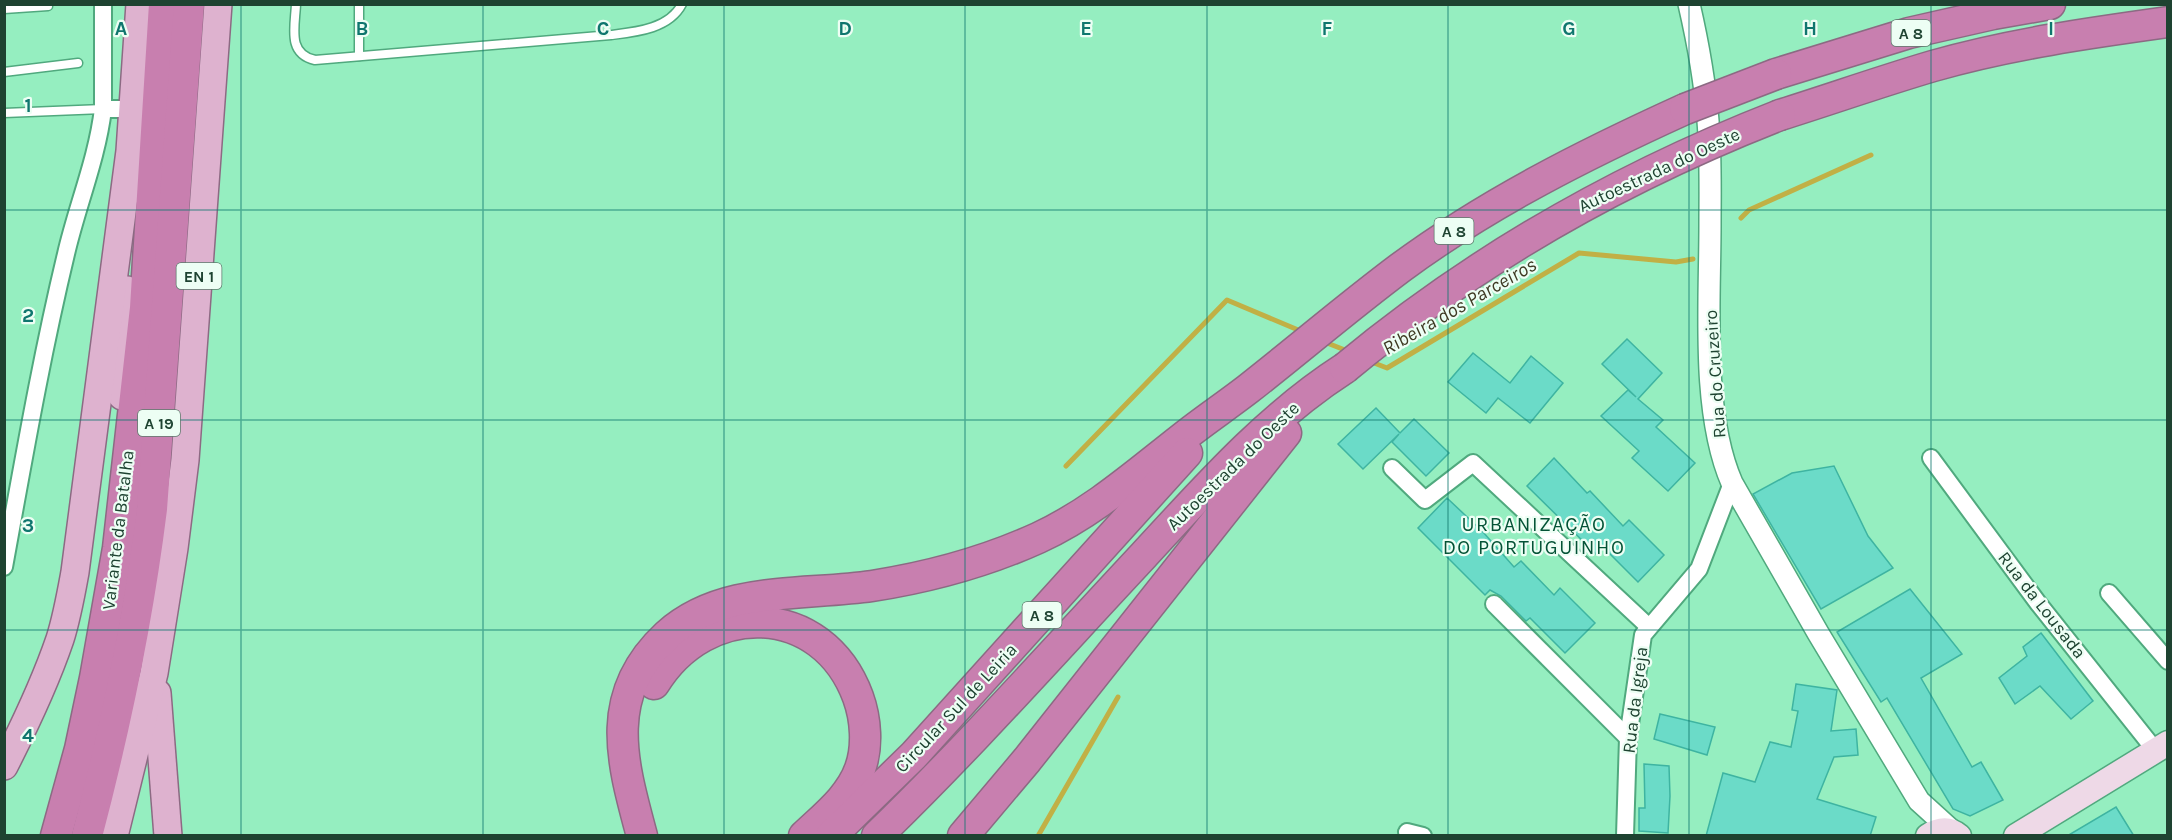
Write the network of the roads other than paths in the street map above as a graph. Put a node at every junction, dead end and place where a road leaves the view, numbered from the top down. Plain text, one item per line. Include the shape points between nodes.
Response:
1 (103, 4) edge
2 (140, 4) edge
3 (164, 4) edge
4 (189, 4) edge
5 (218, 4) edge
6 (296, 4) edge
7 (359, 4) edge
8 (682, 4) edge
9 (1689, 4) edge
10 (2050, 4) edge
11 (48, 6) dead end
12 (4, 9) edge
13 (2168, 22) edge
14 (358, 56) junction
15 (78, 63) dead end
16 (4, 72) edge
17 (103, 109) junction
18 (133, 109) junction
19 (4, 113) edge
20 (130, 151) junction
21 (1247, 390) junction
22 (1280, 427) junction
23 (1931, 458) dead end
24 (127, 464) junction
25 (1392, 468) dead end
26 (1732, 483) junction
27 (4, 567) edge
28 (2109, 593) dead end
29 (1494, 604) dead end
30 (1649, 627) junction
31 (2168, 661) edge
32 (154, 673) junction
33 (1628, 738) junction
34 (2161, 747) edge
35 (4, 766) edge
36 (1919, 801) junction
37 (1946, 834) edge
38 (56, 836) edge
39 (87, 836) edge
40 (114, 836) edge
41 (168, 836) edge
42 (642, 836) edge
43 (662, 836) edge
44 (804, 836) edge
45 (831, 836) edge
46 (876, 836) edge
47 (963, 836) edge
48 (1625, 836) edge
49 (1920, 836) edge
50 (2016, 836) edge

1 - 17 street
2 - 18 main road
3 - 24 highway, Variante da Batalha / A 19 via 145,308
4 - 39 highway, Variante da Batalha / A 19 via 152,509 125,677
5 - 32 main road, EN 1 via 185,460
6 - 14 lane via 294,37 296,49 304,58
7 - 14 lane
8 - 14 lane via 662,24 640,31
9 - 26 street, Rua do Cruzeiro via 1709,123 1710,353 1716,428
10 - 21 highway, A 8, bridge via 1909,33 1776,74 1684,109 1615,141 1448,234
11 - 12 lane
13 - 22 highway, Autoestrada do Oeste / A 8, bridge via 2000,49 1933,66 1780,115 1689,153 1572,211 1454,285 1322,382
15 - 16 lane
17 - 18 street
17 - 19 lane
17 - 27 street via 66,254
18 - 20 main road
20 - 24 main road via 132,204 122,399
20 - 35 main road via 66,619 34,706
21 - 42 highway via 1095,506 987,560 918,578 746,599 710,609 680,624 643,662 626,701 622,729 624,768
21 - 45 highway, Circular Sul de Leiria / A 8 via 914,755
22 - 46 highway, Autoestrada do Oeste / A 8 via 1170,526
22 - 47 highway via 1027,760
23 - 34 street, Rua da Lousada via 2038,603
24 - 38 highway, Variante da Batalha / A 19 via 112,591 80,749
25 - 30 street via 1425,500 1473,463
26 - 30 street, Rua da Igreja via 1699,569
26 - 36 street, Rua do Cruzeiro
28 - 31 street
29 - 33 street
30 - 33 street, Rua da Igreja via 1643,635
32 - 40 main road, EN 1
32 - 41 main road
33 - 48 street, Rua da Igreja
34 - 50 main road
36 - 37 street, Rua do Cruzeiro
36 - 49 street, Rua do Cruzeiro
43 - 44 highway via 642,755 643,718 653,686 672,659 702,636 739,623 765,622 792,627 833,653 846,671 862,708 865,726 860,769 849,790

